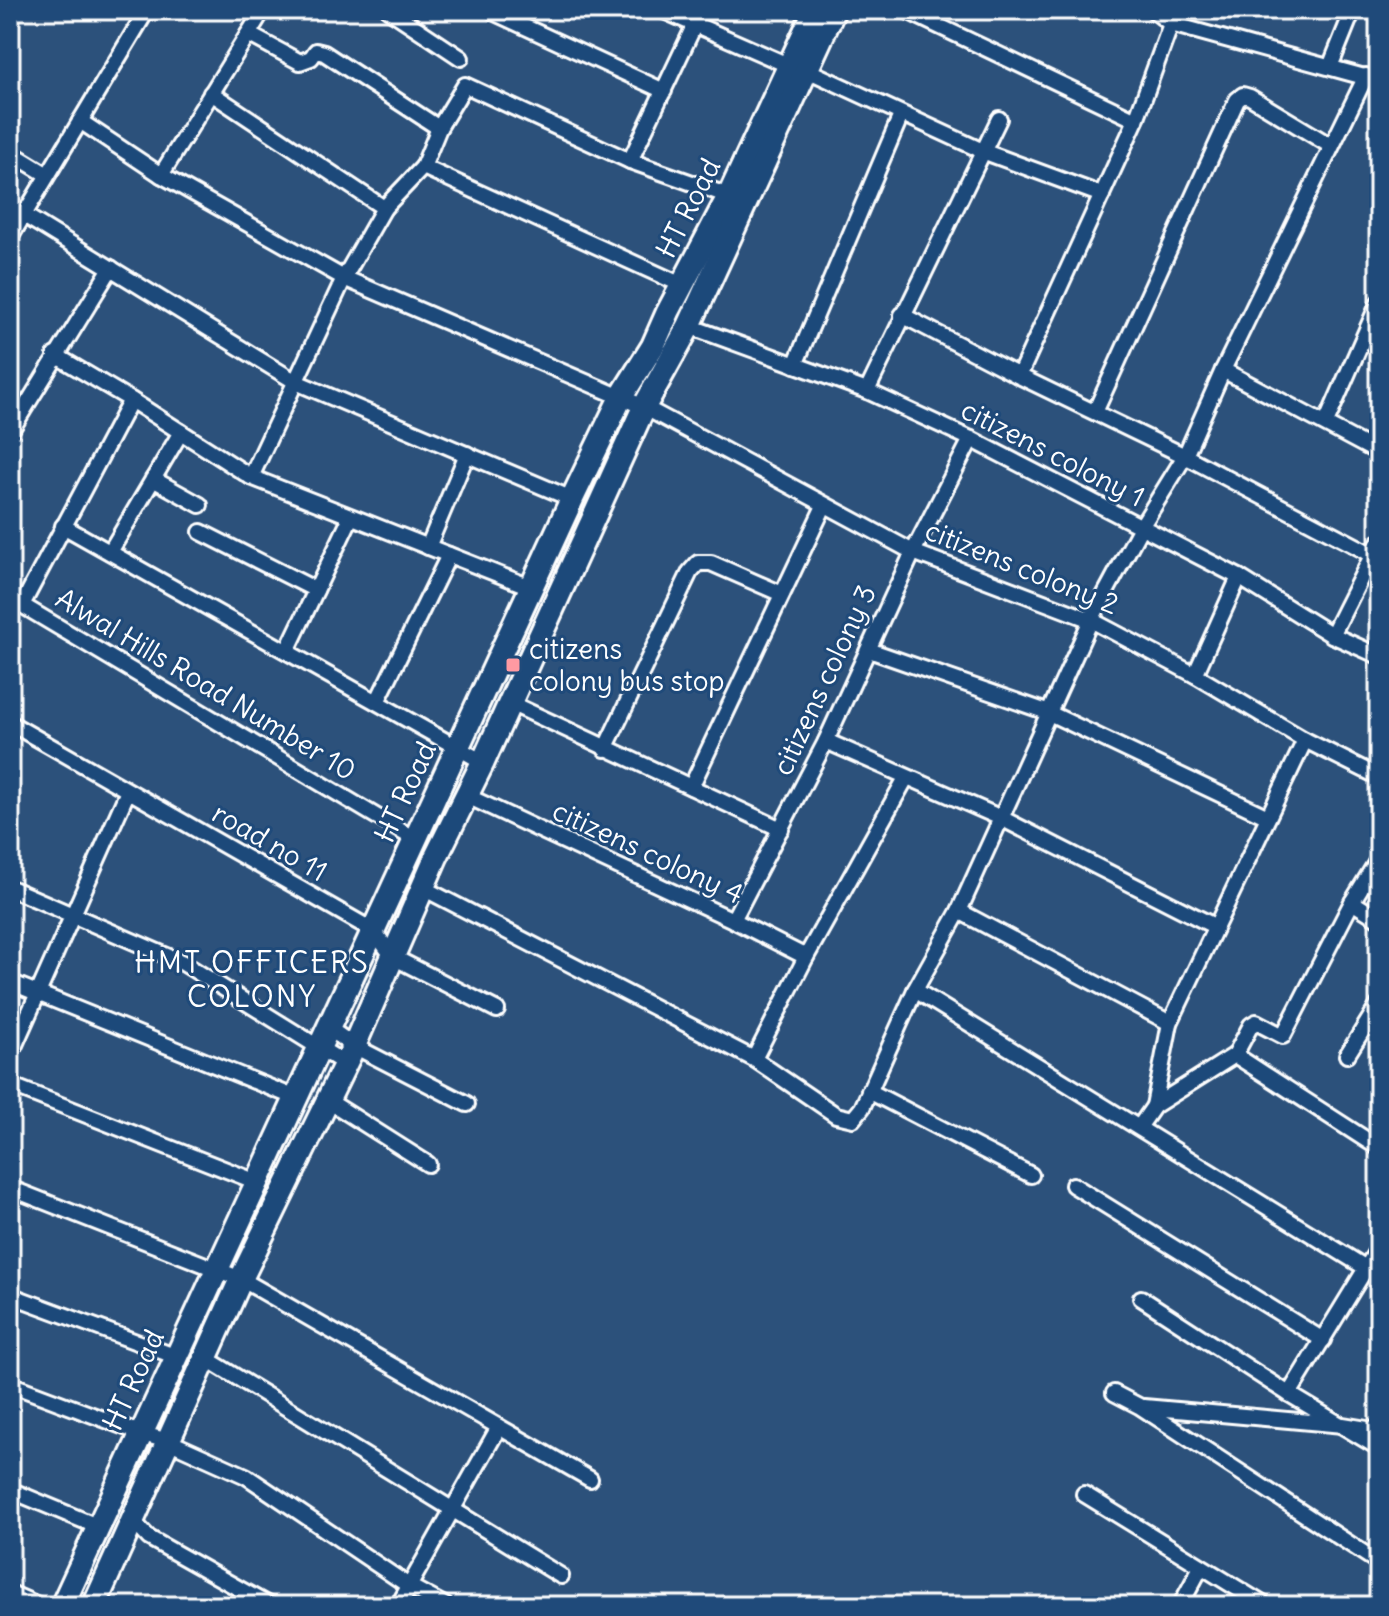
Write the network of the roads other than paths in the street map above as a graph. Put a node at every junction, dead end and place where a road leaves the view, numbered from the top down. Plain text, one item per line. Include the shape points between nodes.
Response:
1 (147, 10) edge
2 (263, 10) edge
3 (389, 10) edge
4 (662, 10) edge
5 (815, 10) edge
6 (834, 10) edge
7 (905, 10) edge
8 (1153, 10) edge
9 (1353, 10) edge
10 (495, 13) dead end
11 (695, 24) junction
12 (1171, 24) junction
13 (248, 34) junction
14 (461, 58) dead end
15 (1330, 67) junction
16 (798, 68) junction
17 (1372, 78) edge
18 (664, 91) junction
19 (211, 93) junction
20 (901, 115) junction
21 (999, 119) dead end
22 (1136, 120) junction
23 (80, 121) junction
24 (439, 128) junction
25 (1331, 146) junction
26 (10, 152) edge
27 (985, 152) junction
28 (630, 161) junction
29 (423, 167) junction
30 (46, 174) junction
31 (161, 175) junction
32 (1102, 195) junction
33 (729, 196) junction
34 (384, 208) junction
35 (24, 215) junction
36 (10, 238) edge
37 (111, 268) junction
38 (344, 278) junction
39 (682, 285) junction
40 (1379, 302) edge
41 (902, 315) junction
42 (689, 326) junction
43 (55, 355) junction
44 (795, 365) junction
45 (1223, 370) junction
46 (1019, 376) junction
47 (296, 382) junction
48 (867, 391) junction
49 (621, 397) junction
50 (131, 400) junction
51 (644, 407) junction
52 (1095, 412) junction
53 (1326, 423) junction
54 (10, 432) edge
55 (181, 432) junction
56 (971, 439) junction
57 (1379, 453) edge
58 (467, 454) junction
59 (1185, 456) junction
60 (251, 477) junction
61 (153, 479) junction
62 (572, 499) junction
63 (200, 505) dead end
64 (824, 506) junction
65 (351, 517) junction
66 (63, 526) junction
67 (1141, 527) junction
68 (201, 532) dead end
69 (428, 547) junction
70 (1376, 549) edge
71 (110, 552) junction
72 (913, 552) junction
73 (449, 555) junction
74 (1239, 577) junction
75 (533, 588) junction
76 (316, 590) junction
77 (782, 594) junction
78 (16, 601) edge
79 (1091, 620) junction
80 (1332, 635) junction
81 (869, 650) junction
82 (287, 651) junction
83 (1379, 656) edge
84 (1195, 675) junction
85 (377, 702) junction
86 (510, 703) junction
87 (1047, 712) junction
88 (10, 723) edge
89 (1305, 740) junction
90 (826, 741) junction
91 (459, 748) junction
92 (605, 749) junction
93 (483, 762) junction
94 (1379, 777) edge
95 (906, 778) junction
96 (691, 787) junction
97 (128, 791) junction
98 (467, 796) junction
99 (1268, 817) junction
100 (1001, 818) junction
101 (781, 829) junction
102 (416, 840) junction
103 (1379, 858) edge
104 (10, 888) edge
105 (423, 888) junction
106 (1352, 902) junction
107 (959, 911) junction
108 (73, 915) junction
109 (1379, 919) edge
110 (733, 920) junction
111 (1214, 926) junction
112 (374, 931) junction
113 (393, 957) junction
114 (806, 957) junction
115 (10, 982) edge
116 (915, 990) junction
117 (37, 994) junction
118 (1379, 1004) edge
119 (497, 1010) dead end
120 (1170, 1023) junction
121 (330, 1029) junction
122 (319, 1050) junction
123 (349, 1055) junction
124 (1235, 1055) junction
125 (1347, 1055) dead end
126 (10, 1056) edge
127 (754, 1059) junction
128 (10, 1085) edge
129 (869, 1091) junction
130 (296, 1098) junction
131 (327, 1100) junction
132 (467, 1104) dead end
133 (1154, 1106) junction
134 (1140, 1126) junction
135 (1379, 1148) edge
136 (428, 1164) dead end
137 (1031, 1175) dead end
138 (257, 1182) junction
139 (1073, 1185) dead end
140 (10, 1188) edge
141 (1379, 1247) edge
142 (217, 1268) junction
143 (1373, 1272) edge
144 (241, 1279) junction
145 (10, 1295) edge
146 (1141, 1298) dead end
147 (1323, 1340) junction
148 (177, 1357) junction
149 (207, 1359) junction
150 (10, 1384) edge
151 (1114, 1393) dead end
152 (1289, 1394) junction
153 (1139, 1406) junction
154 (1343, 1425) junction
155 (499, 1427) junction
156 (1379, 1431) edge
157 (143, 1434) junction
158 (168, 1441) junction
159 (1379, 1448) edge
160 (590, 1479) dead end
161 (10, 1490) edge
162 (1084, 1494) dead end
163 (451, 1511) junction
164 (133, 1521) junction
165 (99, 1527) junction
166 (1379, 1563) edge
167 (1201, 1567) junction
168 (561, 1576) dead end
169 (409, 1586) junction
170 (10, 1593) edge
171 (101, 1603) edge
172 (40, 1606) edge
173 (62, 1606) edge
174 (270, 1606) edge
175 (398, 1606) edge
176 (446, 1606) edge
177 (1180, 1606) edge
178 (1266, 1606) edge

1 - 23 street
2 - 13 street
3 - 14 street
4 - 11 street
5 - 16 street, HT Road
6 - 16 street, HT Road
7 - 22 street
8 - 12 street
9 - 15 street
10 - 18 street
11 - 16 street
11 - 18 street
12 - 15 street
12 - 22 street
13 - 19 street
13 - 24 street via 300,62 316,51 324,53
15 - 17 street
16 - 20 street
16 - 33 street, HT Road
16 - 42 street, HT Road
17 - 25 street
18 - 28 street
19 - 31 street
19 - 34 street
20 - 27 street
20 - 44 street
21 - 27 street
22 - 32 street
23 - 30 street
23 - 31 street, citizens colony 2
24 - 28 street via 465,85
24 - 29 street
25 - 45 street
25 - 52 street via 1250,97 1237,100
26 - 30 street
27 - 32 street
27 - 41 street
28 - 33 street
29 - 34 street
29 - 39 street
30 - 35 street
31 - 38 street, citizens colony 2
32 - 46 street
33 - 39 street, HT Road
34 - 38 street
35 - 36 street
35 - 37 street
37 - 43 street
37 - 47 street
38 - 47 street
38 - 49 street, citizens colony 2
39 - 49 street, HT Road
40 - 53 street
41 - 46 street
41 - 48 street
42 - 44 street, citizens colony 1
42 - 51 street, HT Road
43 - 50 street
43 - 54 street
44 - 48 street, citizens colony 1
45 - 53 street
45 - 59 street
46 - 52 street
47 - 58 street
47 - 60 street
48 - 56 street, citizens colony 1
49 - 51 street, citizens colony 2
49 - 62 street, HT Road
50 - 55 street
50 - 66 street
51 - 64 street, citizens colony 2
51 - 86 street, HT Road
52 - 59 street
53 - 57 street
55 - 60 street
55 - 61 street
56 - 67 street, citizens colony 1
56 - 72 street, citizens colony 3
58 - 62 street
58 - 69 street
59 - 67 street
59 - 70 street
60 - 65 street
61 - 63 street
61 - 71 street
62 - 75 street, HT Road
64 - 72 street, citizens colony 2
64 - 77 street
65 - 69 street
65 - 76 street
66 - 71 street
66 - 78 street
67 - 74 street, citizens colony 1
67 - 79 street
68 - 76 street
69 - 73 street
70 - 80 street
71 - 82 street
72 - 79 street, citizens colony 2
72 - 81 street, citizens colony 3
73 - 75 street
73 - 85 street
74 - 80 street, citizens colony 1
74 - 84 street
75 - 91 street, HT Road
76 - 82 street
77 - 92 street via 711,563 698,563
77 - 96 street
78 - 102 street, Alwal Hills Road Number 10
79 - 84 street, citizens colony 2
79 - 87 street
80 - 83 street, citizens colony 1
81 - 87 street
81 - 90 street, citizens colony 3
82 - 85 street
84 - 89 street, citizens colony 2
85 - 91 street
86 - 92 street
86 - 93 street, HT Road
87 - 99 street
87 - 100 street
88 - 97 street, road no 11
89 - 94 street, citizens colony 2
89 - 99 street
90 - 95 street
90 - 101 street, citizens colony 3
91 - 93 street
91 - 102 street, HT Road
92 - 96 street
93 - 98 street, HT Road
95 - 100 street
95 - 114 street
96 - 101 street
97 - 108 street
97 - 112 street, road no 11
98 - 105 street, HT Road
98 - 110 street, citizens colony 4
99 - 111 street
100 - 107 street
100 - 111 street
101 - 110 street, citizens colony 3
102 - 112 street, HT Road
103 - 106 street
104 - 108 street
105 - 113 street, HT Road
105 - 127 street
106 - 109 street
106 - 124 street via 1283,1036 1256,1022
107 - 116 street
107 - 120 street
108 - 117 street
108 - 122 street via 183,963
110 - 114 street, citizens colony 4
111 - 120 street
112 - 113 street, road no 11
112 - 121 street, HT Road
113 - 119 street, road no 11
113 - 123 street, HT Road
114 - 127 street
115 - 117 street
116 - 129 street
116 - 134 street
117 - 126 street
117 - 130 street
118 - 125 street
120 - 133 street
121 - 122 street, HT Road
121 - 123 street
122 - 123 street
122 - 130 street, HT Road
123 - 131 street, HT Road
123 - 132 street
124 - 133 street
124 - 135 street
127 - 129 street via 836,1115 853,1119
128 - 138 street
129 - 137 street
130 - 138 street, HT Road
131 - 136 street
131 - 144 street, HT Road
133 - 134 street
134 - 143 street
138 - 142 street, HT Road
139 - 147 street
140 - 142 street
141 - 143 street
142 - 144 street
142 - 148 street, HT Road
143 - 147 street
144 - 149 street, HT Road
144 - 155 street
145 - 148 street
146 - 152 street
147 - 152 street
148 - 157 street, HT Road
149 - 158 street, HT Road
149 - 163 street
150 - 157 street
151 - 153 street
152 - 154 street
153 - 154 street
153 - 166 street
154 - 156 street
154 - 159 street
155 - 160 street
155 - 163 street
157 - 158 street
157 - 165 street, HT Road
158 - 164 street, HT Road
158 - 169 street via 246,1476
161 - 165 street
162 - 167 street
163 - 168 street
163 - 169 street
164 - 171 street, HT Road
164 - 174 street via 149,1538
165 - 173 street, HT Road
167 - 177 street
167 - 178 street
169 - 175 street
169 - 176 street
170 - 172 street

